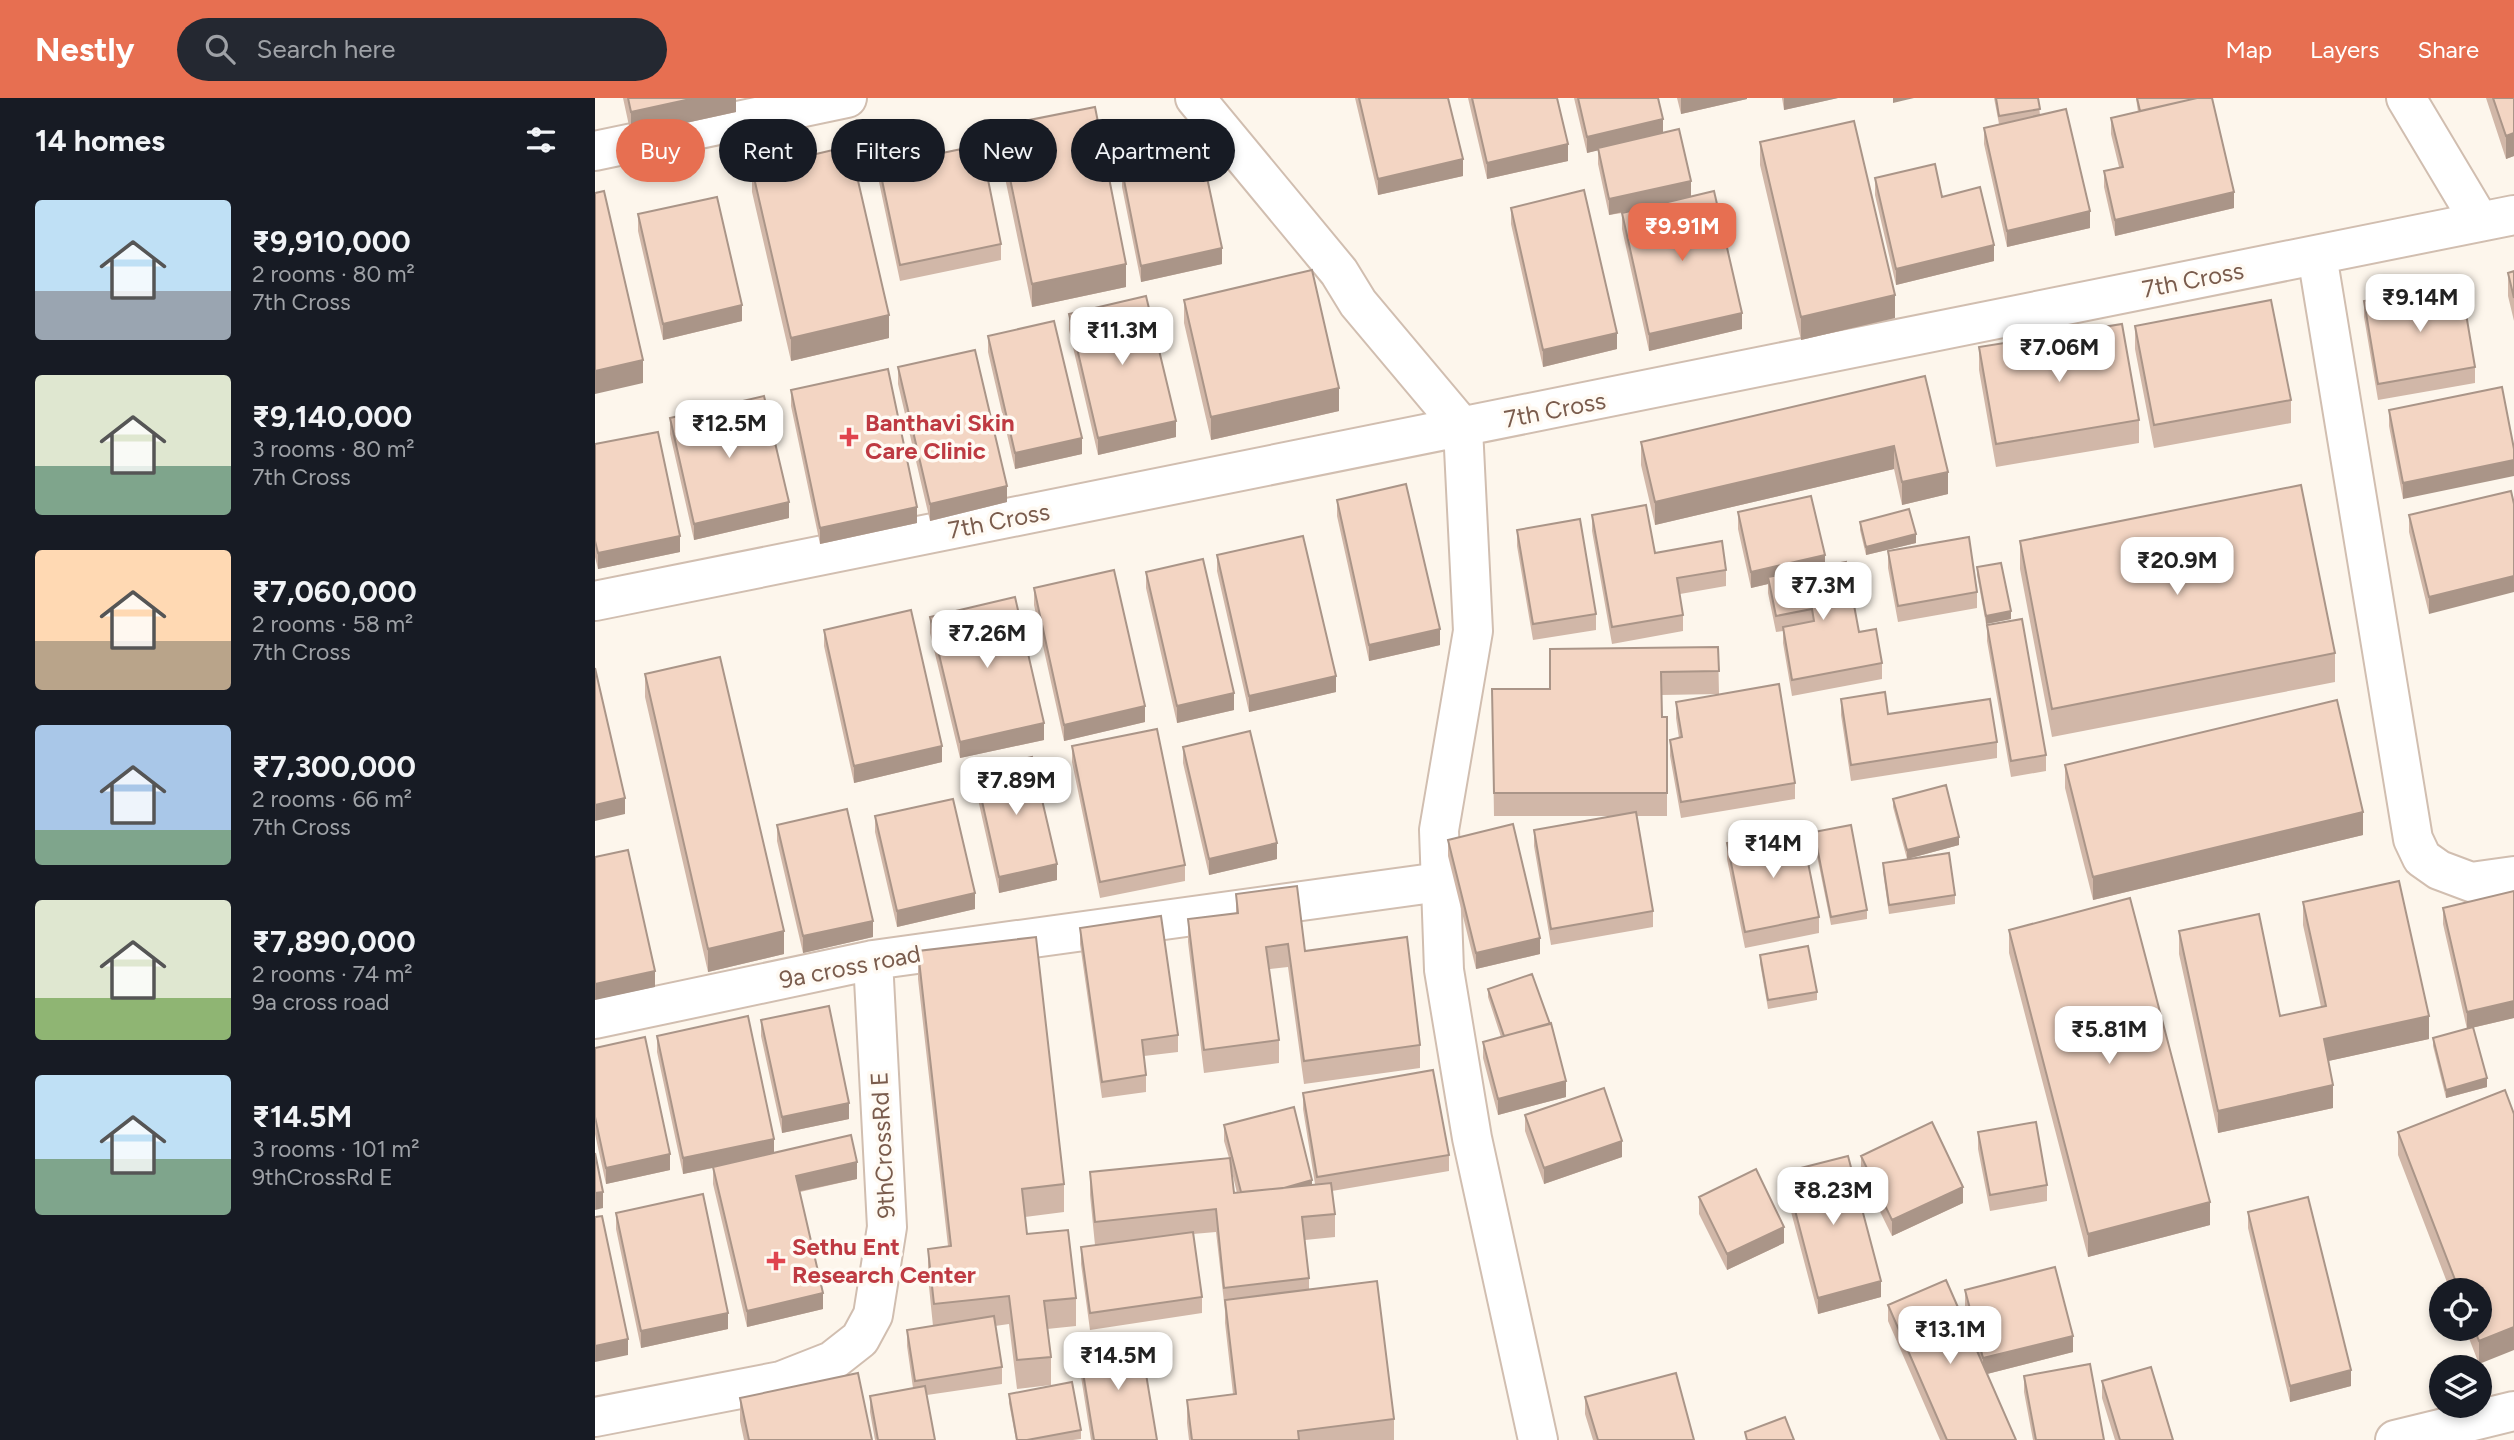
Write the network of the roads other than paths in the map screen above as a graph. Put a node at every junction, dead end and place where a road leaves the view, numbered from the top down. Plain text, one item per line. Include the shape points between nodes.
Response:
1 (847, 98) edge
2 (1195, 98) edge
3 (2406, 98) edge
4 (595, 151) edge
5 (2497, 219) edge
6 (2317, 255) junction
7 (1463, 428) junction
8 (595, 601) edge
9 (2514, 876) edge
10 (1440, 882) junction
11 (873, 960) junction
12 (595, 1019) edge
13 (2514, 1411) edge
14 (595, 1417) edge
15 (1538, 1440) edge
16 (2395, 1440) edge

1 - 4 street
2 - 7 street
3 - 5 street
5 - 6 street, 7th Cross
6 - 7 street, 7th Cross
6 - 9 street via 2413,839 2422,858 2471,882
7 - 8 street, 7th Cross
7 - 10 street via 1473,631 1439,830
10 - 11 street, 9a cross road
10 - 15 street via 1444,970 1472,1138
11 - 12 street, 9a cross road
11 - 14 street, 9thCrossRd E via 887,1227 873,1315 860,1339 832,1361 781,1381
13 - 16 street

